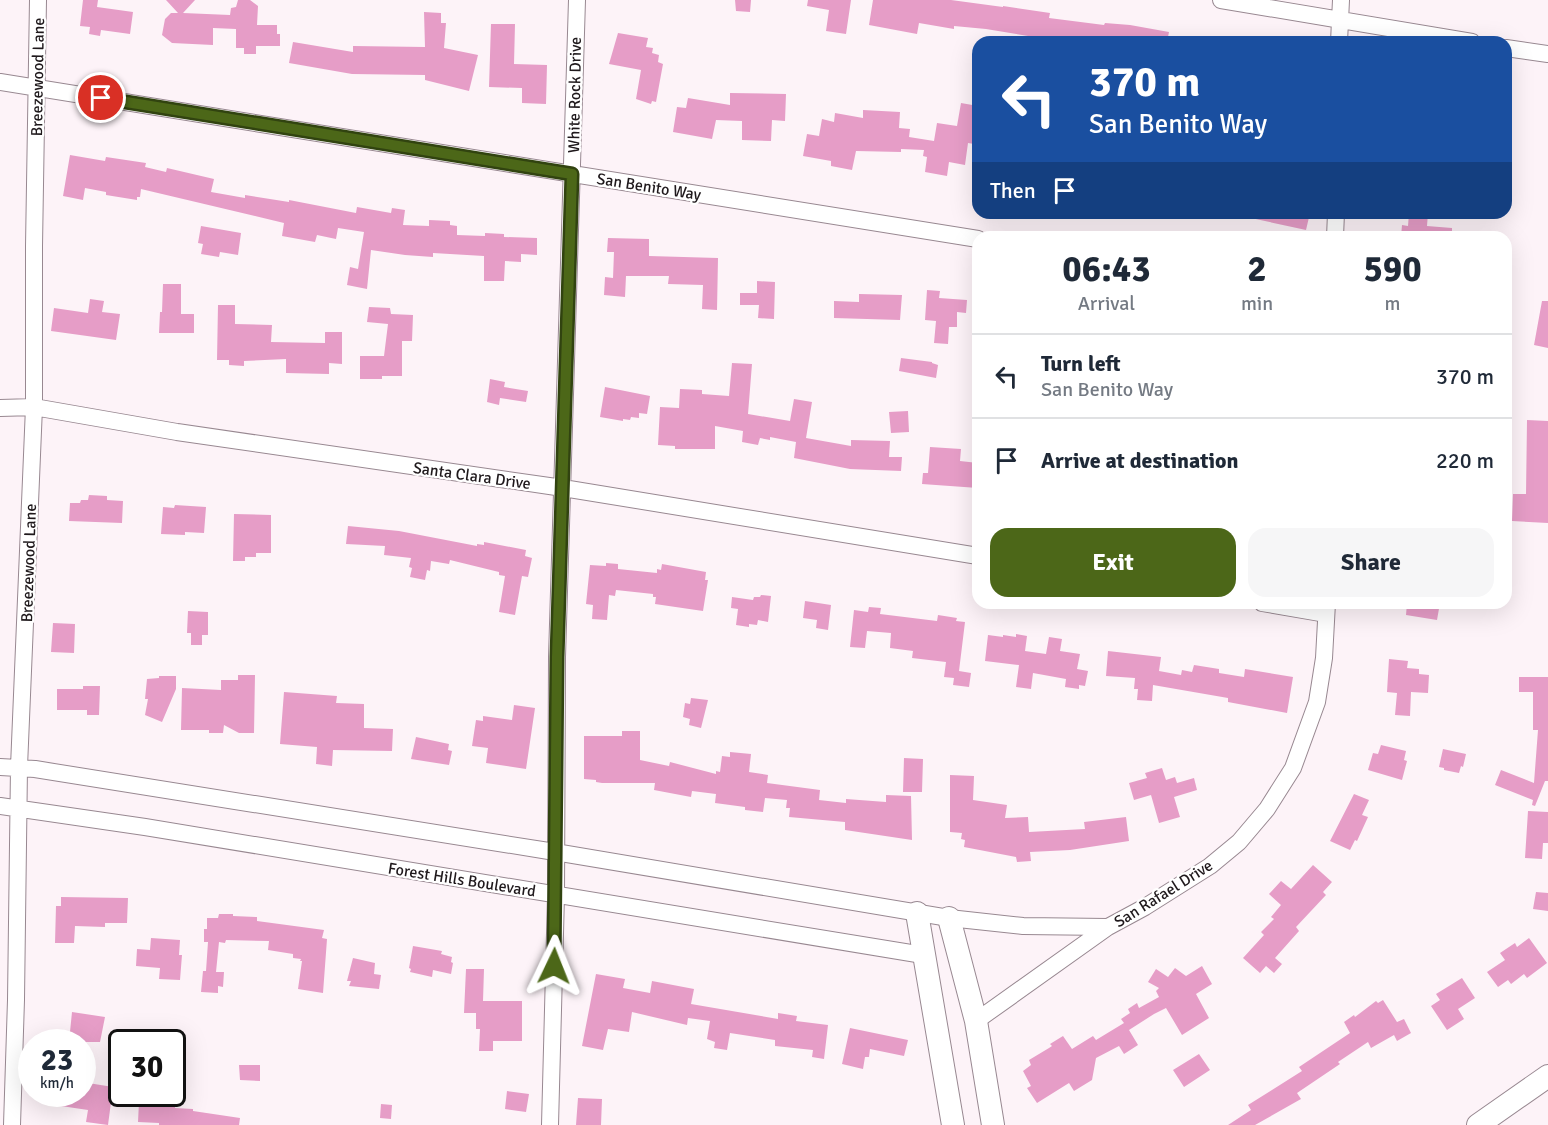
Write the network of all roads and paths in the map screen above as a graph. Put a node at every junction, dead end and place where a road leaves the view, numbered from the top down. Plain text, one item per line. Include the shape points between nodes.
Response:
1 (38, 0) edge
2 (577, 0) edge
3 (1221, 0) edge
4 (1341, 0) edge
5 (1340, 19) junction
6 (1339, 36) edge
7 (1438, 36) edge
8 (1512, 49) edge
9 (1548, 54) edge
10 (0, 82) edge
11 (37, 88) junction
12 (572, 174) junction
13 (972, 238) edge
14 (34, 407) junction
15 (0, 408) edge
16 (563, 488) junction
17 (972, 555) edge
18 (1327, 609) edge
19 (0, 767) edge
20 (19, 767) junction
21 (0, 806) edge
22 (20, 808) junction
23 (555, 852) junction
24 (556, 894) junction
25 (917, 913) junction
26 (950, 918) junction
27 (1108, 927) junction
28 (923, 955) junction
29 (976, 1021) junction
30 (1548, 1076) edge
31 (12, 1125) edge
32 (550, 1125) edge
33 (953, 1125) edge
34 (993, 1125) edge
35 (1478, 1125) edge

1 - 11 street, Breezewood Lane
2 - 12 street, White Rock Drive
3 - 5 street
4 - 5 street
5 - 6 street
5 - 7 street
8 - 9 street
10 - 11 street, San Benito Way
11 - 12 street, San Benito Way
11 - 14 street, Breezewood Lane
12 - 13 street, San Benito Way
12 - 16 street, White Rock Drive
14 - 15 street, Santa Clara Drive
14 - 16 street, Santa Clara Drive via 177,432
14 - 20 street, Breezewood Lane
16 - 17 street, Santa Clara Drive
16 - 23 street, White Rock Drive
18 - 27 street, San Rafael Drive via 1317,702 1293,768 1268,809 1239,842 1210,866
19 - 20 street
20 - 22 street, Breezewood Lane
20 - 23 street
21 - 22 street, Forest Hills Boulevard
22 - 24 street, Forest Hills Boulevard
22 - 31 street, Breezewood Lane
23 - 24 street, White Rock Drive
23 - 25 street
24 - 28 street, Forest Hills Boulevard
24 - 32 street, White Rock Drive
25 - 26 street, San Rafael Drive
25 - 28 street
26 - 27 street, San Rafael Drive via 1023,926
26 - 29 street
27 - 29 street, San Rafael Drive
28 - 33 street
29 - 34 street
30 - 35 street

